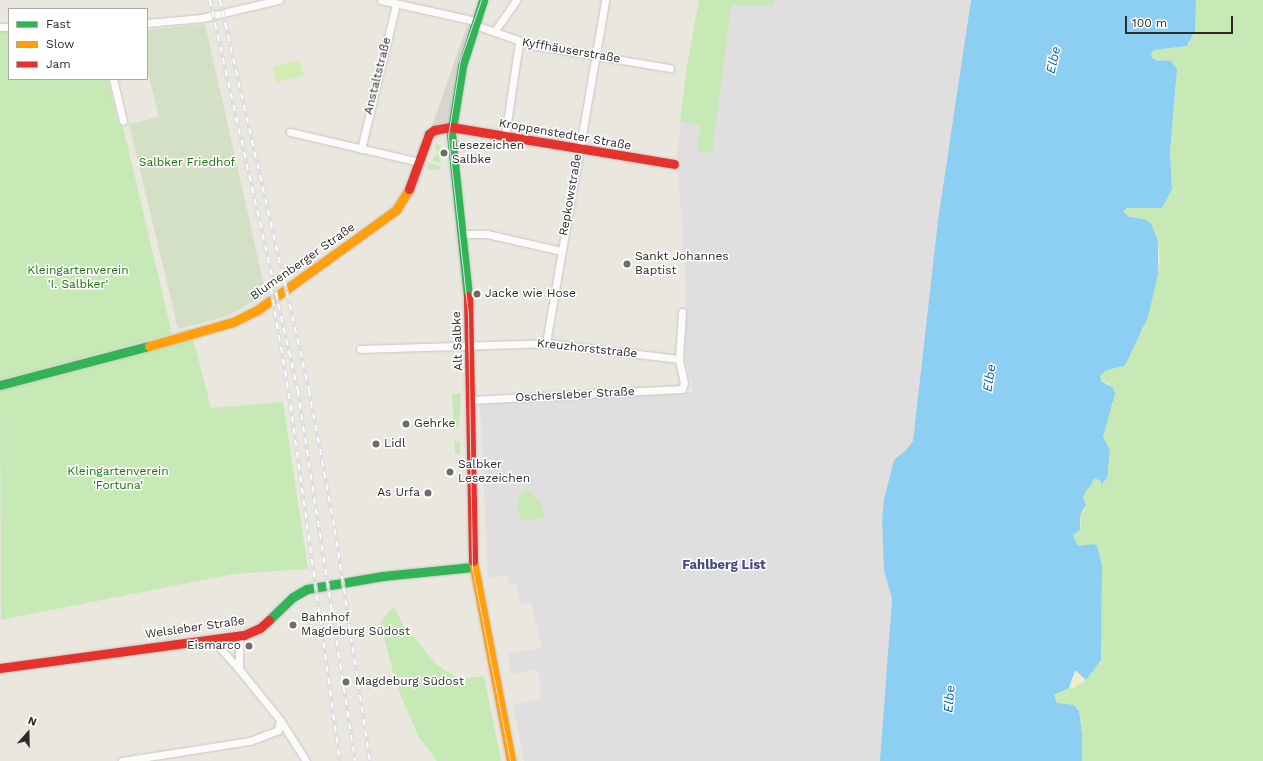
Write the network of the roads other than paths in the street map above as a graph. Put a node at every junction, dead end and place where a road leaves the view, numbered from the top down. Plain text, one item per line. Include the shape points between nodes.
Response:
1 (279, 0) edge
2 (381, 0) edge
3 (484, 0) edge
4 (516, 0) edge
5 (605, 0) edge
6 (396, 4) junction
7 (148, 23) edge
8 (475, 23) junction
9 (494, 32) junction
10 (519, 42) junction
11 (596, 56) junction
12 (670, 68) dead end
13 (113, 80) edge
14 (123, 121) dead end
15 (451, 127) junction
16 (290, 132) dead end
17 (505, 136) junction
18 (361, 149) junction
19 (579, 150) junction
20 (419, 162) junction
21 (674, 164) dead end
22 (461, 234) junction
23 (562, 251) junction
24 (682, 312) dead end
25 (471, 343) junction
26 (546, 343) junction
27 (360, 349) dead end
28 (680, 360) junction
29 (0, 385) edge
30 (470, 400) junction
31 (474, 567) junction
32 (239, 636) junction
33 (212, 639) junction
34 (0, 668) edge
35 (239, 669) junction
36 (280, 720) junction
37 (122, 761) edge
38 (306, 761) edge
39 (511, 761) edge

1 - 7 street via 202,18
2 - 6 street, Kyffhäuserstraße
3 - 8 street, Alt Salbke
4 - 9 street
5 - 11 street, Repkowstraße
6 - 8 street, Kyffhäuserstraße
6 - 18 street, Anstaltstraße
8 - 9 street, Kyffhäuserstraße
8 - 15 street, Alt Salbke via 462,66
9 - 10 street, Kyffhäuserstraße
10 - 11 street, Kyffhäuserstraße
10 - 17 street
11 - 12 street, Kyffhäuserstraße
11 - 19 street, Repkowstraße
13 - 14 street
15 - 17 street, Kroppenstedter Straße
15 - 20 street, Blumenberger Straße via 430,132
15 - 22 street, Alt Salbke
16 - 18 street
17 - 19 street, Kroppenstedter Straße
18 - 20 street
19 - 21 street, Kroppenstedter Straße
19 - 23 street, Repkowstraße
20 - 29 street, Blumenberger Straße via 408,192 393,213 256,311 208,330
22 - 23 street via 487,234
22 - 25 street, Alt Salbke
23 - 26 street, Repkowstraße
24 - 28 street
25 - 26 street, Kreuzhorststraße
25 - 27 street, Kreuzhorststraße
25 - 30 street, Alt Salbke
26 - 28 street, Kreuzhorststraße
28 - 30 street, Oschersleber Straße via 684,385 679,389
30 - 31 street, Alt Salbke
31 - 32 street, Welsleber Straße via 383,576 307,589 293,597 260,628
31 - 39 street, Alt Salbke
32 - 33 street, Welsleber Straße
32 - 35 street
33 - 34 street, Welsleber Straße
33 - 35 street
35 - 36 street
36 - 37 street via 278,730 250,741
36 - 38 street

